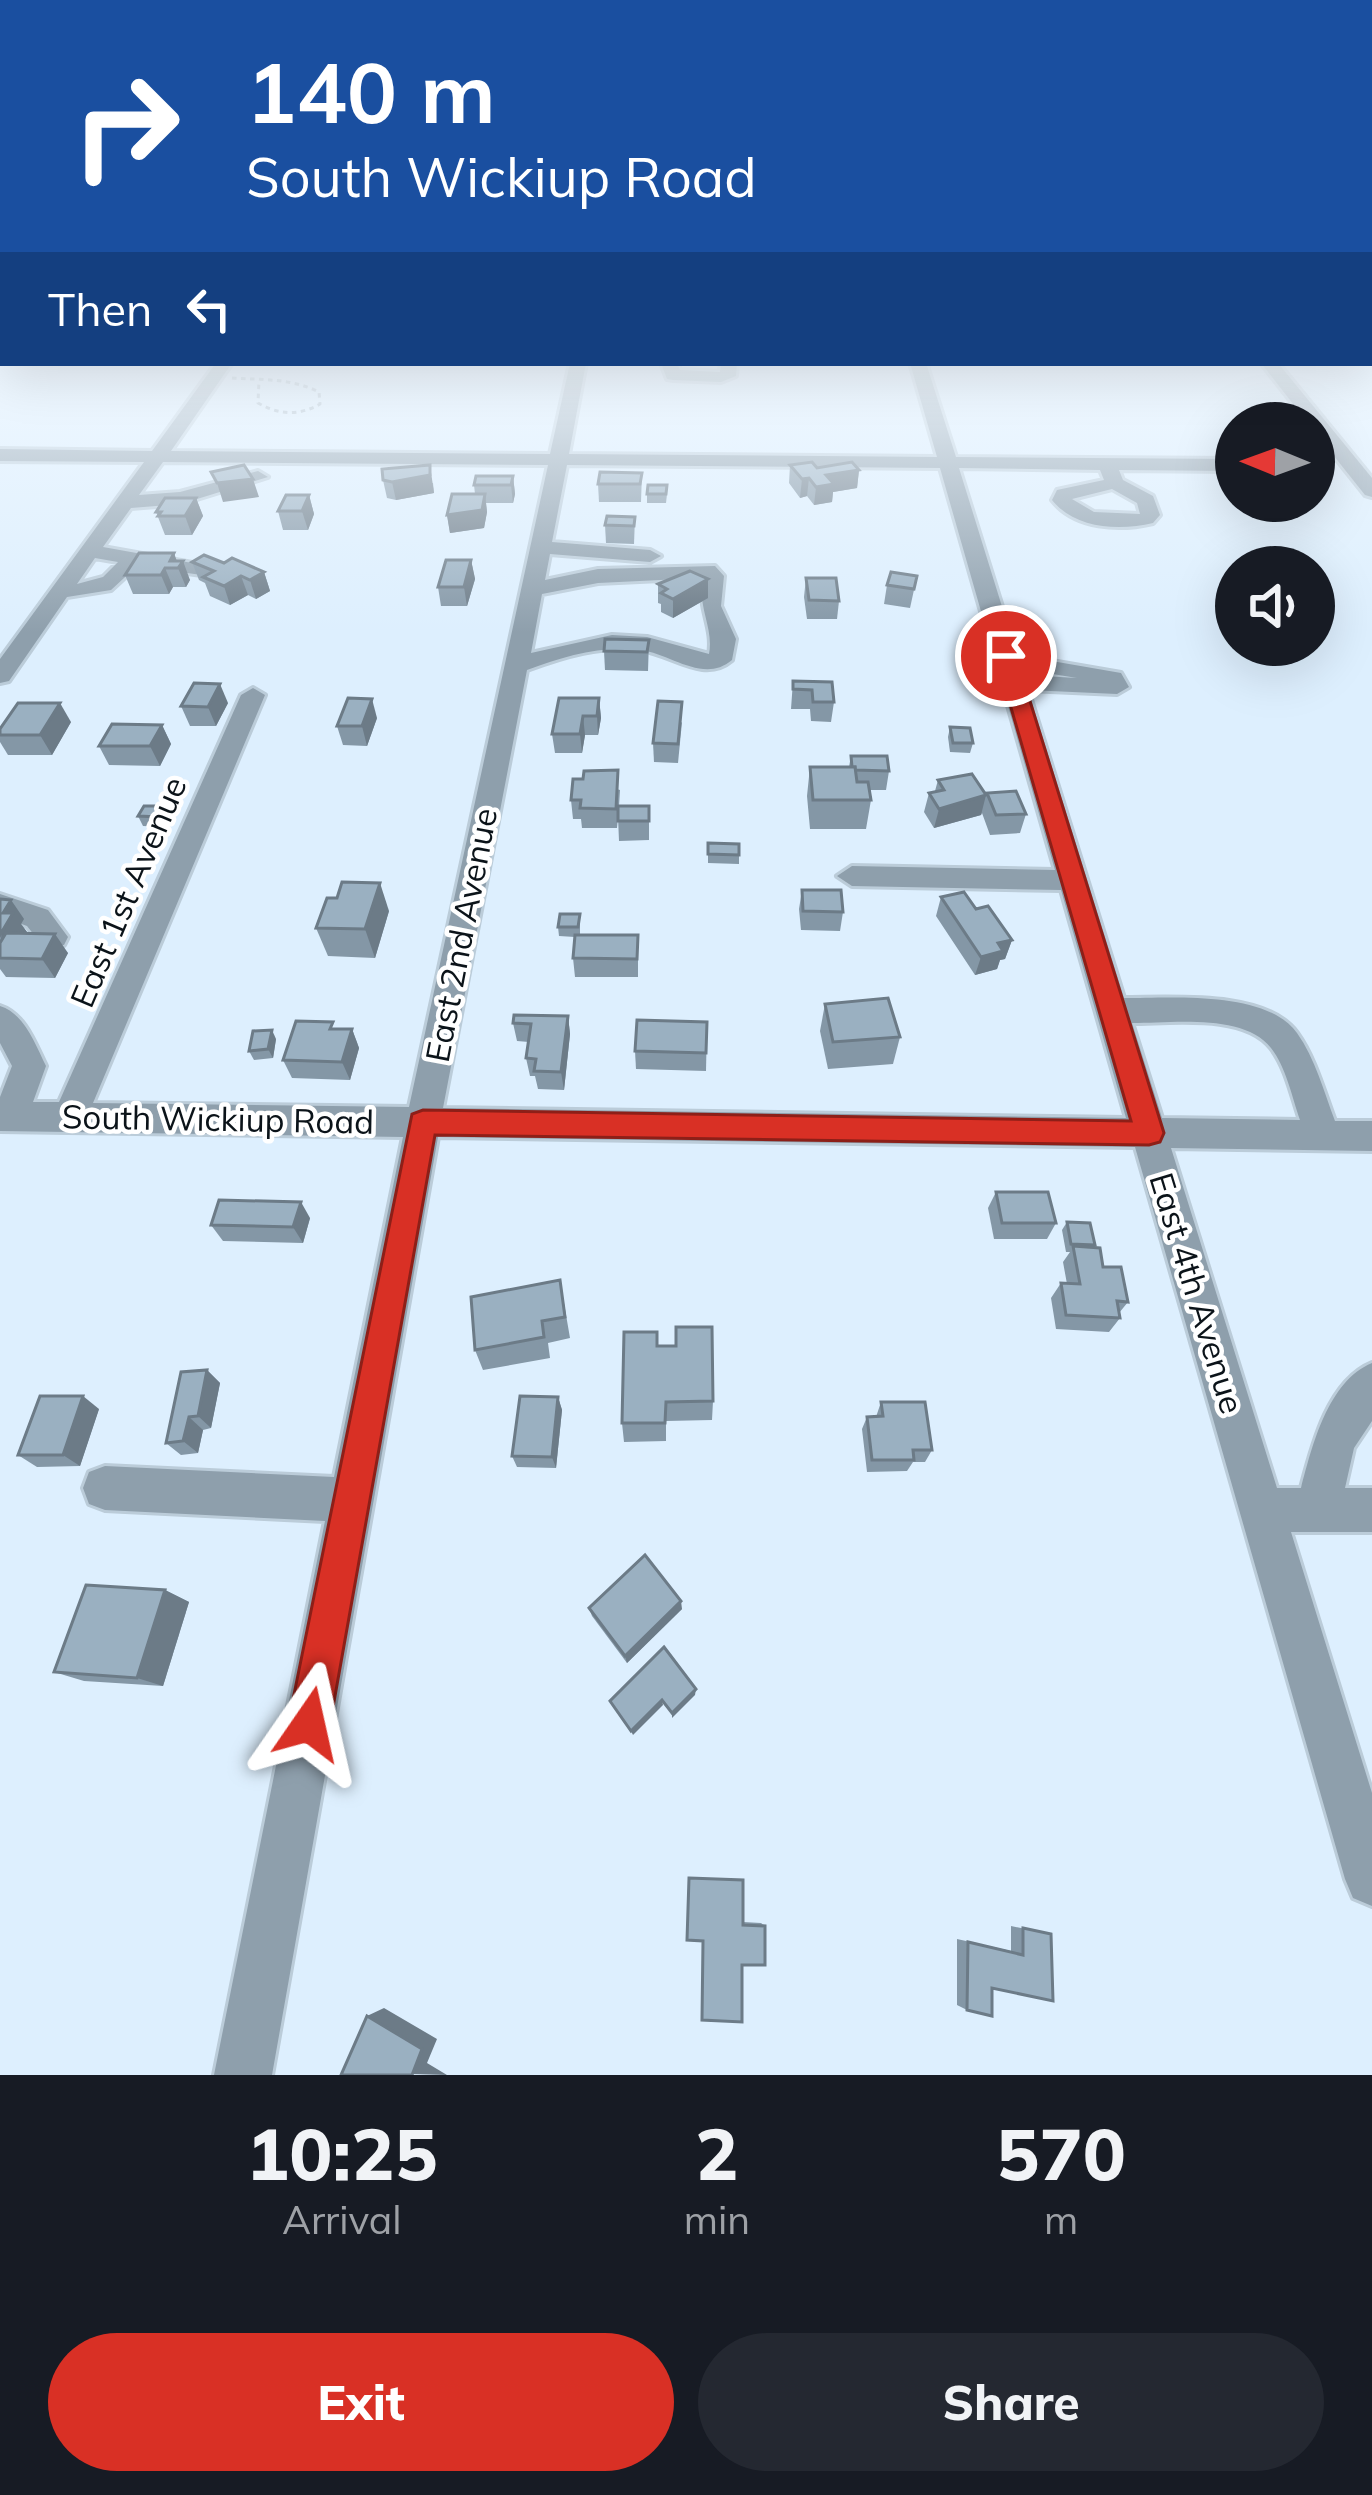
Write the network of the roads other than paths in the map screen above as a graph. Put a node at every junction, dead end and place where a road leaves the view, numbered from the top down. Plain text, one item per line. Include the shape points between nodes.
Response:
1 (170, 439) edge
2 (560, 439) edge
3 (941, 439) edge
4 (1337, 439) edge
5 (0, 455) edge
6 (158, 456) junction
7 (315, 457) junction
8 (555, 459) junction
9 (948, 462) junction
10 (1215, 466) edge
11 (1362, 466) edge
12 (1372, 491) edge
13 (125, 502) junction
14 (538, 547) junction
15 (90, 551) junction
16 (132, 557) junction
17 (714, 557) dead end
18 (201, 572) edge
19 (530, 590) junction
20 (61, 592) junction
21 (515, 666) junction
22 (0, 676) edge
23 (253, 695) dead end
24 (852, 876) dead end
25 (1073, 880) junction
26 (0, 904) edge
27 (53, 937) edge
28 (1113, 1011) junction
29 (0, 1018) edge
30 (5, 1116) edge
31 (70, 1117) junction
32 (423, 1123) junction
33 (1149, 1133) junction
34 (1323, 1136) junction
35 (1372, 1136) edge
36 (1372, 1384) edge
37 (105, 1488) dead end
38 (351, 1501) junction
39 (1262, 1510) junction
40 (1318, 1510) junction
41 (1372, 1510) edge
42 (1372, 1879) edge
43 (243, 2075) edge

1 - 6 street
2 - 8 street, East 2nd Avenue
3 - 9 street, East 4th Avenue
4 - 11 street
5 - 6 street
6 - 7 street
6 - 13 street
7 - 8 street
7 - 13 street via 291,471 181,498
8 - 9 street
8 - 14 street, East 2nd Avenue
9 - 10 street via 1111,473
9 - 25 street, East 4th Avenue
11 - 12 street
13 - 15 street
14 - 17 street
14 - 19 street, East 2nd Avenue
15 - 16 street
15 - 20 street
16 - 18 street
16 - 20 street via 105,589
19 - 21 street, East 2nd Avenue
19 - 21 street via 598,576 707,572 724,648 720,660 688,662 654,644 603,640
20 - 22 street
21 - 32 street, East 2nd Avenue
23 - 31 street, East 1st Avenue
24 - 25 street
25 - 28 street, East 4th Avenue
26 - 27 street via 31,913
28 - 33 street, East 4th Avenue
28 - 34 street via 1237,1015 1269,1024 1283,1039
29 - 30 street via 29,1066
30 - 31 street, South Wickiup Road
31 - 32 street, South Wickiup Road
32 - 33 street, South Wickiup Road
32 - 38 street, East 2nd Avenue
33 - 34 street, South Wickiup Road
33 - 39 street, East 4th Avenue
34 - 35 street, South Wickiup Road
36 - 40 street via 1335,1440
37 - 38 street
38 - 43 street, East 2nd Avenue
39 - 40 street
39 - 42 street, East 4th Avenue
40 - 41 street

